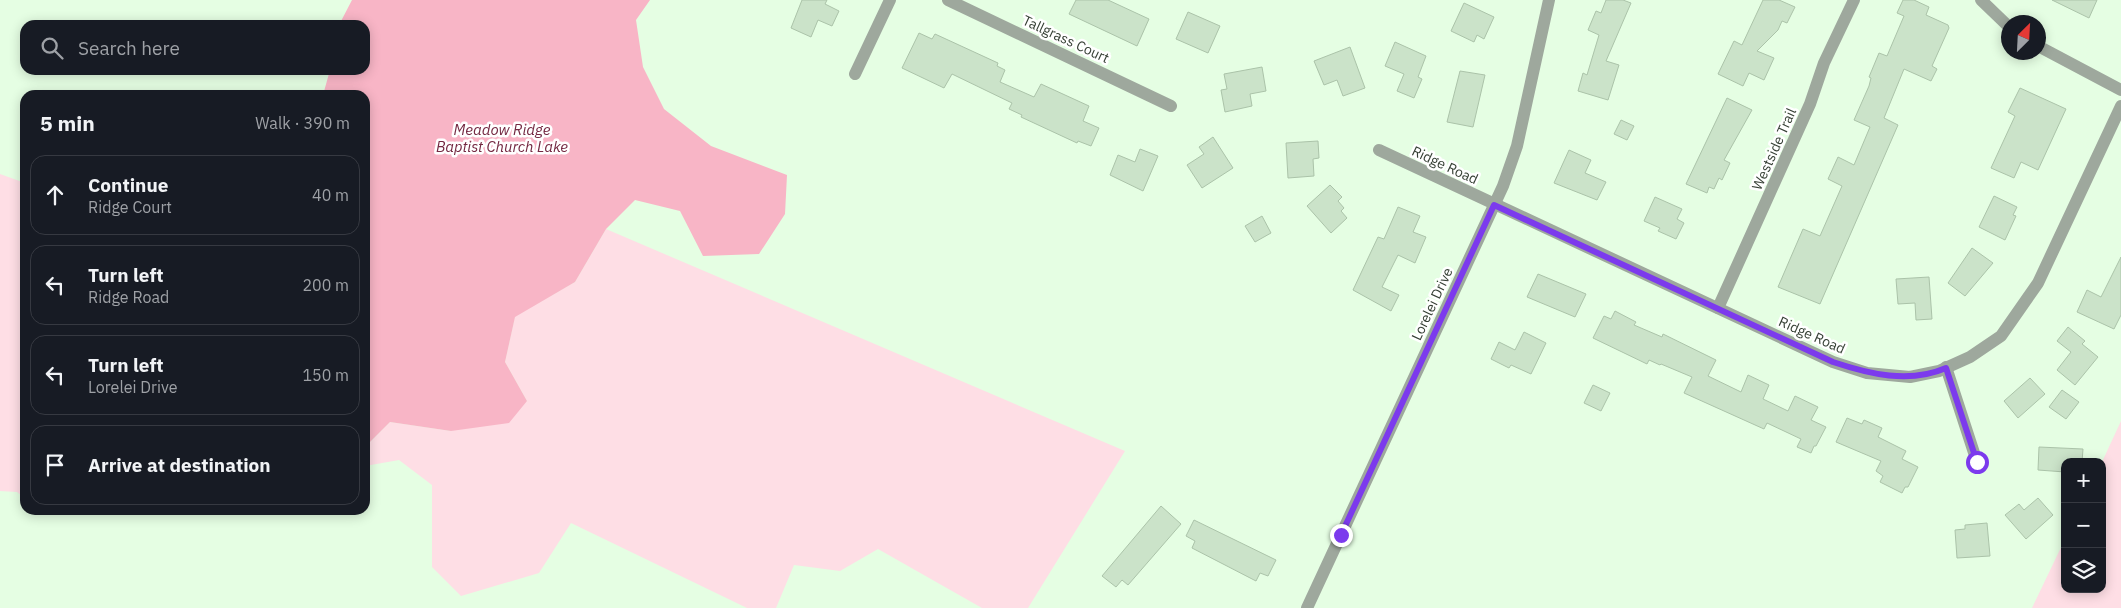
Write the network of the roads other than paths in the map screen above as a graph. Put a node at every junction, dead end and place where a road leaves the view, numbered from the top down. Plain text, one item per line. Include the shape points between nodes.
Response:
1 (890, 0) edge
2 (948, 0) edge
3 (1549, 0) edge
4 (1854, 0) edge
5 (1981, 0) edge
6 (2001, 19) edge
7 (2046, 50) edge
8 (855, 74) dead end
9 (2121, 90) edge
10 (1171, 106) dead end
11 (2121, 106) edge
12 (1379, 150) dead end
13 (1494, 205) junction
14 (1718, 308) junction
15 (1946, 368) junction
16 (1977, 462) dead end
17 (1307, 608) edge

1 - 8 street
2 - 10 street, Tallgrass Court
3 - 13 street, Lorelei Drive via 1517,146
4 - 14 street, Westside Trail
5 - 6 street
7 - 9 street
11 - 15 street, Ridge Road via 2038,283 2022,308 2001,336 1970,357
12 - 13 street, Ridge Road
13 - 14 street, Ridge Road
13 - 17 street, Lorelei Drive
14 - 15 street, Ridge Road via 1833,362 1867,373 1910,377
15 - 16 street

